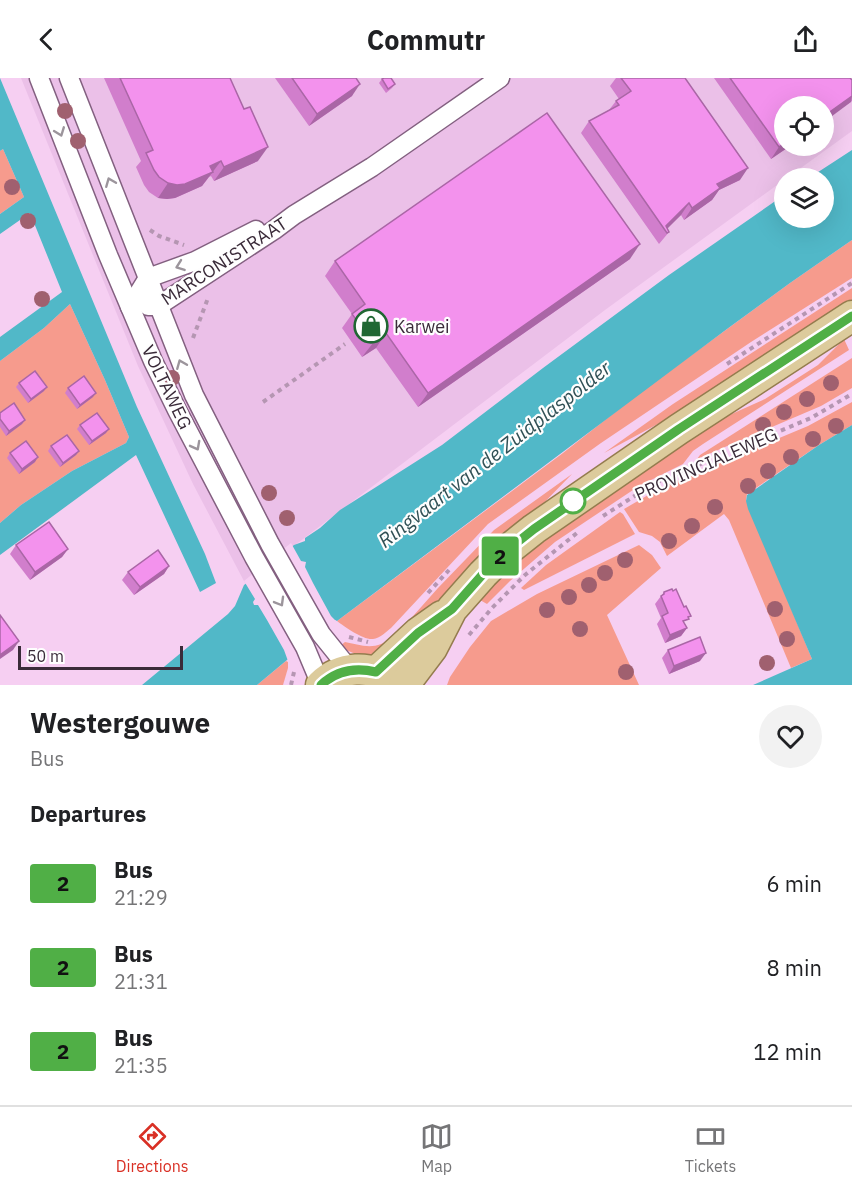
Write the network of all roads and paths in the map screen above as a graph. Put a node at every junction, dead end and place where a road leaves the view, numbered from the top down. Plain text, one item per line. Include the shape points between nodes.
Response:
1 (39, 78) edge
2 (69, 78) edge
3 (500, 78) edge
4 (294, 215) junction
5 (143, 225) dead end
6 (195, 261) junction
7 (148, 278) junction
8 (158, 306) junction
9 (130, 307) junction
10 (852, 316) edge
11 (345, 344) dead end
12 (852, 394) edge
13 (263, 402) dead end
14 (599, 518) dead end
15 (580, 531) dead end
16 (452, 609) junction
17 (464, 643) dead end
18 (374, 676) edge
19 (321, 685) edge
20 (404, 685) edge

1 -> 9 street, VOLTAWEG
7 -> 2 street, VOLTAWEG
3 - 4 street, MARCONISTRAAT via 372,167
4 - 6 street, MARCONISTRAAT
4 - 8 street, MARCONISTRAAT
5 - 6 path via 159,236 188,246
6 -> 7 street, MARCONISTRAAT
7 - 8 street, VOLTAWEG
7 - 9 street, MARCONISTRAAT
8 - 9 street, MARCONISTRAAT
18 -> 8 street, VOLTAWEG via 321,634 194,395
9 -> 19 street, VOLTAWEG via 177,410 305,647
10 - 16 main road, PROVINCIALEWEG via 534,529 505,552
11 - 13 path
12 - 14 path, PROVINCIALEWEG via 811,418 655,483
15 - 17 path via 525,574
16 - 18 main road, PROVINCIALEWEG via 418,633
16 - 20 main road, PROVINCIALEWEG via 432,648
18 - 19 main road, PROVINCIALEWEG via 334,675

